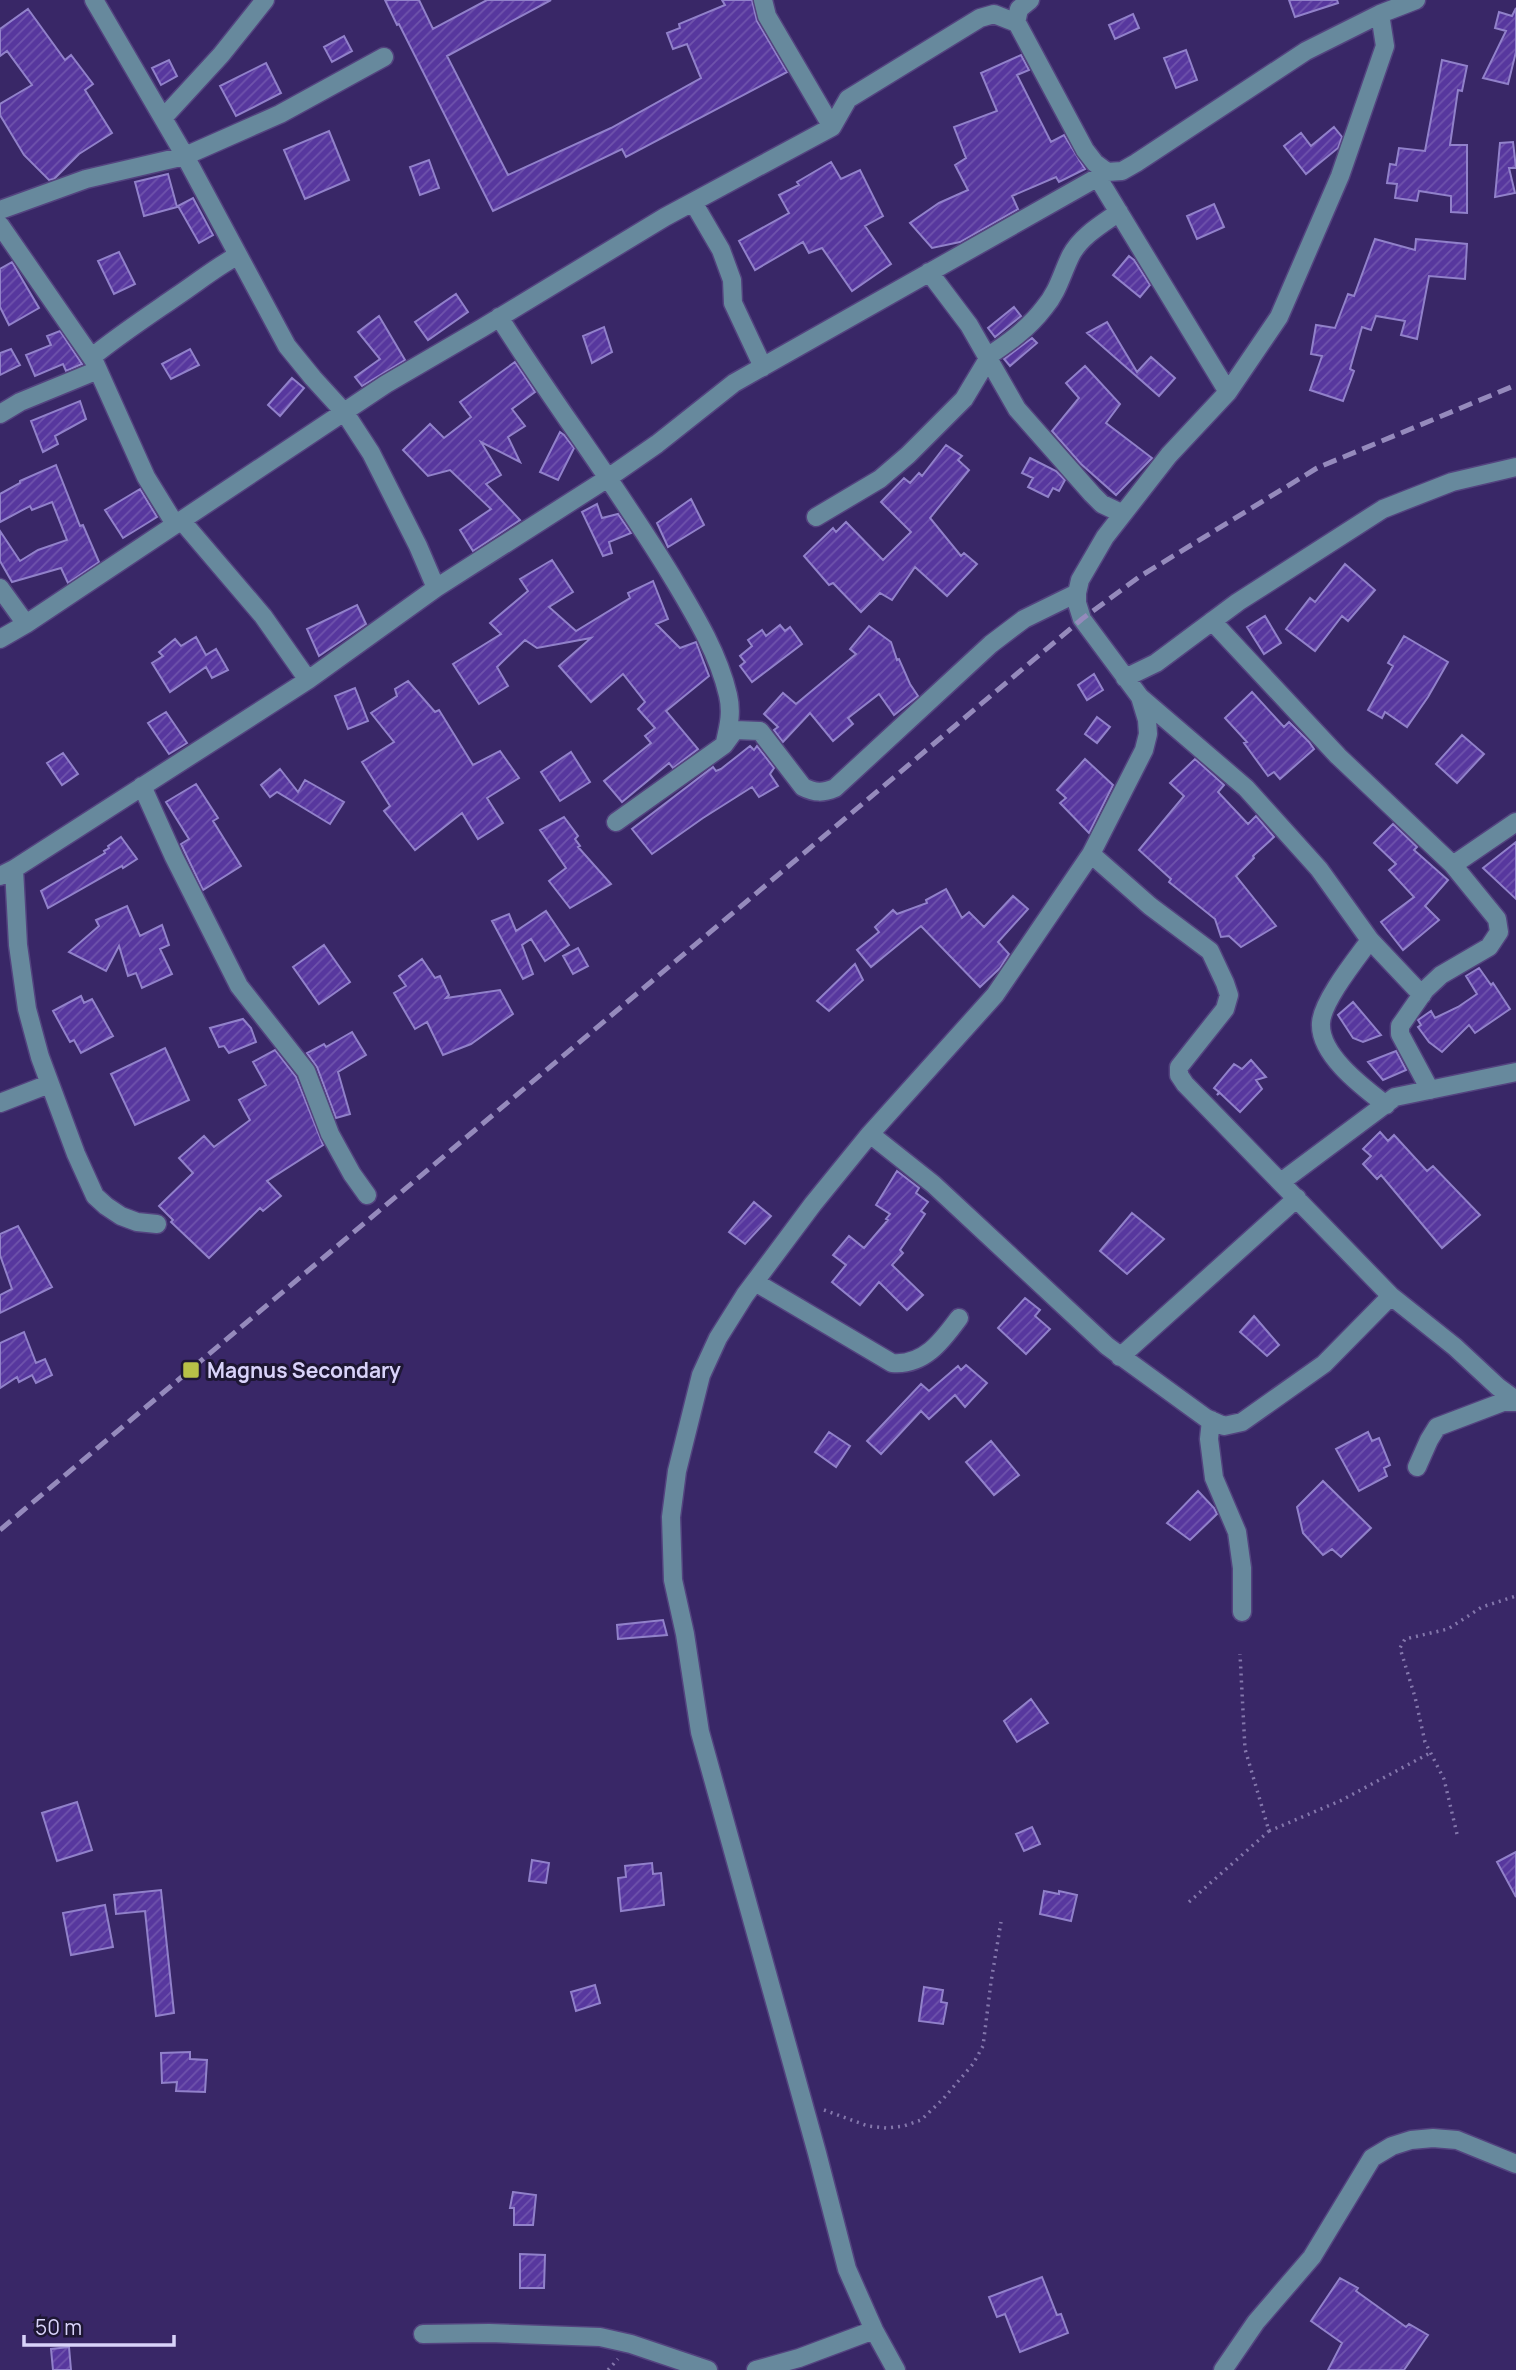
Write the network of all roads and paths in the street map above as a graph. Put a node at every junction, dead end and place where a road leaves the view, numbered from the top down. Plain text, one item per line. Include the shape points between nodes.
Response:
1 (94, 0) edge
2 (265, 0) edge
3 (763, 0) edge
4 (1030, 0) edge
5 (1416, 0) edge
6 (990, 7) edge
7 (1380, 14) junction
8 (1016, 23) junction
9 (384, 57) dead end
10 (163, 118) junction
11 (832, 127) junction
12 (185, 156) junction
13 (1103, 175) junction
14 (693, 202) junction
15 (0, 210) edge
16 (1119, 212) junction
17 (0, 225) edge
18 (237, 256) junction
19 (929, 272) junction
20 (499, 317) junction
21 (987, 358) junction
22 (95, 364) junction
23 (764, 367) junction
24 (1228, 392) junction
25 (345, 412) junction
26 (0, 414) edge
27 (1516, 467) edge
28 (608, 478) junction
29 (1123, 514) junction
30 (816, 517) dead end
31 (178, 522) junction
32 (0, 588) edge
33 (436, 588) junction
34 (1077, 593) junction
35 (1212, 621) junction
36 (26, 624) junction
37 (0, 639) edge
38 (1125, 678) junction
39 (308, 680) junction
40 (1140, 697) junction
41 (724, 745) junction
42 (142, 786) junction
43 (616, 822) dead end
44 (1516, 822) edge
45 (1091, 854) junction
46 (1453, 865) junction
47 (7, 873) edge
48 (1370, 940) junction
49 (1422, 995) junction
50 (1516, 1072) edge
51 (49, 1084) junction
52 (1430, 1090) junction
53 (0, 1103) edge
54 (1386, 1105) junction
55 (870, 1134) junction
56 (1281, 1182) junction
57 (367, 1195) dead end
58 (1297, 1198) junction
59 (157, 1224) dead end
60 (755, 1282) junction
61 (1391, 1296) junction
62 (959, 1318) dead end
63 (1121, 1357) junction
64 (1516, 1401) edge
65 (1211, 1420) junction
66 (1417, 1467) dead end
67 (1516, 1596) edge
68 (1242, 1612) dead end
69 (1240, 1654) dead end
70 (1430, 1753) junction
71 (1269, 1830) junction
72 (1457, 1834) dead end
73 (1189, 1902) dead end
74 (1001, 1922) dead end
75 (803, 2101) junction
76 (1516, 2164) edge
77 (874, 2330) junction
78 (423, 2334) dead end
79 (708, 2370) edge
80 (756, 2370) edge
81 (896, 2370) edge
82 (1223, 2370) edge

1 - 10 street
2 - 10 street
3 - 11 street via 767,16
4 - 8 street via 1019,9
5 - 7 street
6 - 8 street
6 - 11 street via 980,18 848,99
7 - 13 street via 1306,51 1136,163
7 - 24 street via 1385,46 1340,176 1279,317
8 - 13 street
9 - 12 street via 281,114
10 - 12 street
11 - 14 street
12 - 15 street via 86,179
12 - 18 street
13 - 16 street
13 - 19 street
14 - 20 street
14 - 23 street via 721,250 732,280 733,303
16 - 21 street via 1083,238 1038,315
16 - 24 street
17 - 22 street
18 - 22 street via 148,314
18 - 25 street via 287,346
19 - 21 street via 969,325
19 - 23 street
20 - 25 street
20 - 28 street
21 - 29 street via 1017,409 1050,449 1102,504
21 - 30 street via 964,398 908,454 880,479
22 - 26 street
22 - 31 street via 146,477
23 - 28 street via 734,383
24 - 29 street via 1169,455
25 - 31 street
25 - 33 street
27 - 35 street via 1452,482 1383,509
28 - 33 street
28 - 41 street via 681,593 718,664 731,715
29 - 34 street via 1105,537
31 - 36 street
31 - 39 street via 270,624
32 - 36 street
33 - 39 street
34 - 38 street via 1082,619
34 - 41 street via 1024,620 991,644 824,793 803,787 760,731 735,730
35 - 38 street via 1156,663
35 - 46 street via 1338,756
36 - 37 street
38 - 40 street
39 - 42 street
40 - 45 street via 1147,720 1144,750
40 - 48 street via 1246,788 1319,869
41 - 43 street
42 - 47 street
42 - 57 street via 239,986 306,1071 330,1134
44 - 46 street
45 - 55 street via 995,995
45 - 56 street via 1210,951 1225,982 1225,1009 1179,1068 1179,1075
46 - 49 street via 1497,919 1499,932 1489,947 1441,975
47 - 51 street via 27,1009
48 - 49 street
48 - 54 street via 1336,989 1321,1022 1334,1057
49 - 52 street via 1400,1026 1400,1034
50 - 52 street
51 - 53 street
51 - 59 street via 96,1196 121,1216
52 - 54 street via 1395,1097
54 - 56 street
55 - 60 street
55 - 63 street via 933,1184
56 - 58 street
58 - 61 street
58 - 63 street
60 - 62 street via 892,1363 919,1359
60 - 75 street via 718,1338 689,1418 671,1517 673,1580 700,1732
61 - 64 street
61 - 65 street via 1324,1364 1242,1422 1224,1426
63 - 65 street
64 - 66 street via 1437,1427
65 - 68 street via 1214,1478 1237,1532
67 - 70 path via 1482,1607 1448,1629 1405,1639 1400,1647
69 - 71 path via 1245,1749
70 - 71 path via 1340,1801
70 - 72 path via 1444,1779
71 - 73 path
74 - 75 path via 984,2046 921,2120 887,2128 868,2126
75 - 77 street via 847,2269
76 - 82 street via 1457,2140 1433,2138 1392,2146 1372,2158 1312,2257 1256,2322
77 - 80 street
77 - 81 street
78 - 79 street via 600,2337

